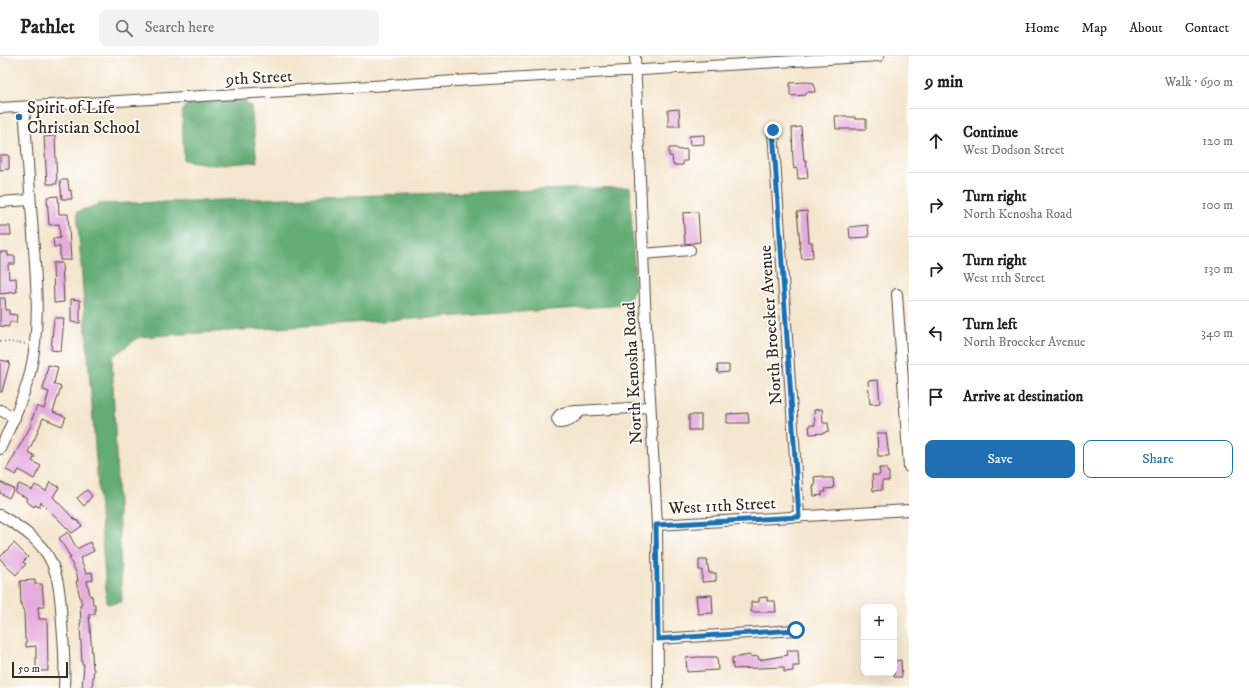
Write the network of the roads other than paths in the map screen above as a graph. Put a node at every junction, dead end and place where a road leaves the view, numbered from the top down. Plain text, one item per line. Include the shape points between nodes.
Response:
1 (635, 56) edge
2 (879, 56) edge
3 (832, 57) edge
4 (732, 61) edge
5 (635, 71) junction
6 (24, 107) junction
7 (0, 108) edge
8 (773, 130) dead end
9 (30, 200) junction
10 (0, 202) edge
11 (690, 250) dead end
12 (643, 254) junction
13 (897, 294) dead end
14 (650, 407) junction
15 (0, 410) edge
16 (581, 411) dead end
17 (15, 418) junction
18 (0, 449) edge
19 (909, 467) edge
20 (909, 510) edge
21 (0, 515) edge
22 (799, 517) junction
23 (656, 525) junction
24 (796, 630) dead end
25 (658, 639) junction
26 (64, 688) edge
27 (658, 688) edge

1 - 5 street, North Kenosha Road
2 - 3 street, 9th Street
3 - 4 street, 9th Street
4 - 5 street, 9th Street
5 - 6 street, 9th Street
5 - 12 street, North Kenosha Road
6 - 7 street, 9th Street
6 - 9 street
8 - 22 street, North Broecker Avenue
9 - 10 street
9 - 17 street via 37,322 31,371
11 - 12 street
12 - 14 street, North Kenosha Road
13 - 19 street
14 - 16 street
14 - 23 street, North Kenosha Road
15 - 17 street
17 - 18 street
20 - 22 street, West 11th Street
21 - 26 street via 21,527 37,541 52,561 61,595
22 - 23 street, West 11th Street
23 - 25 street, North Kenosha Road
24 - 25 street
25 - 27 street, North Kenosha Road

